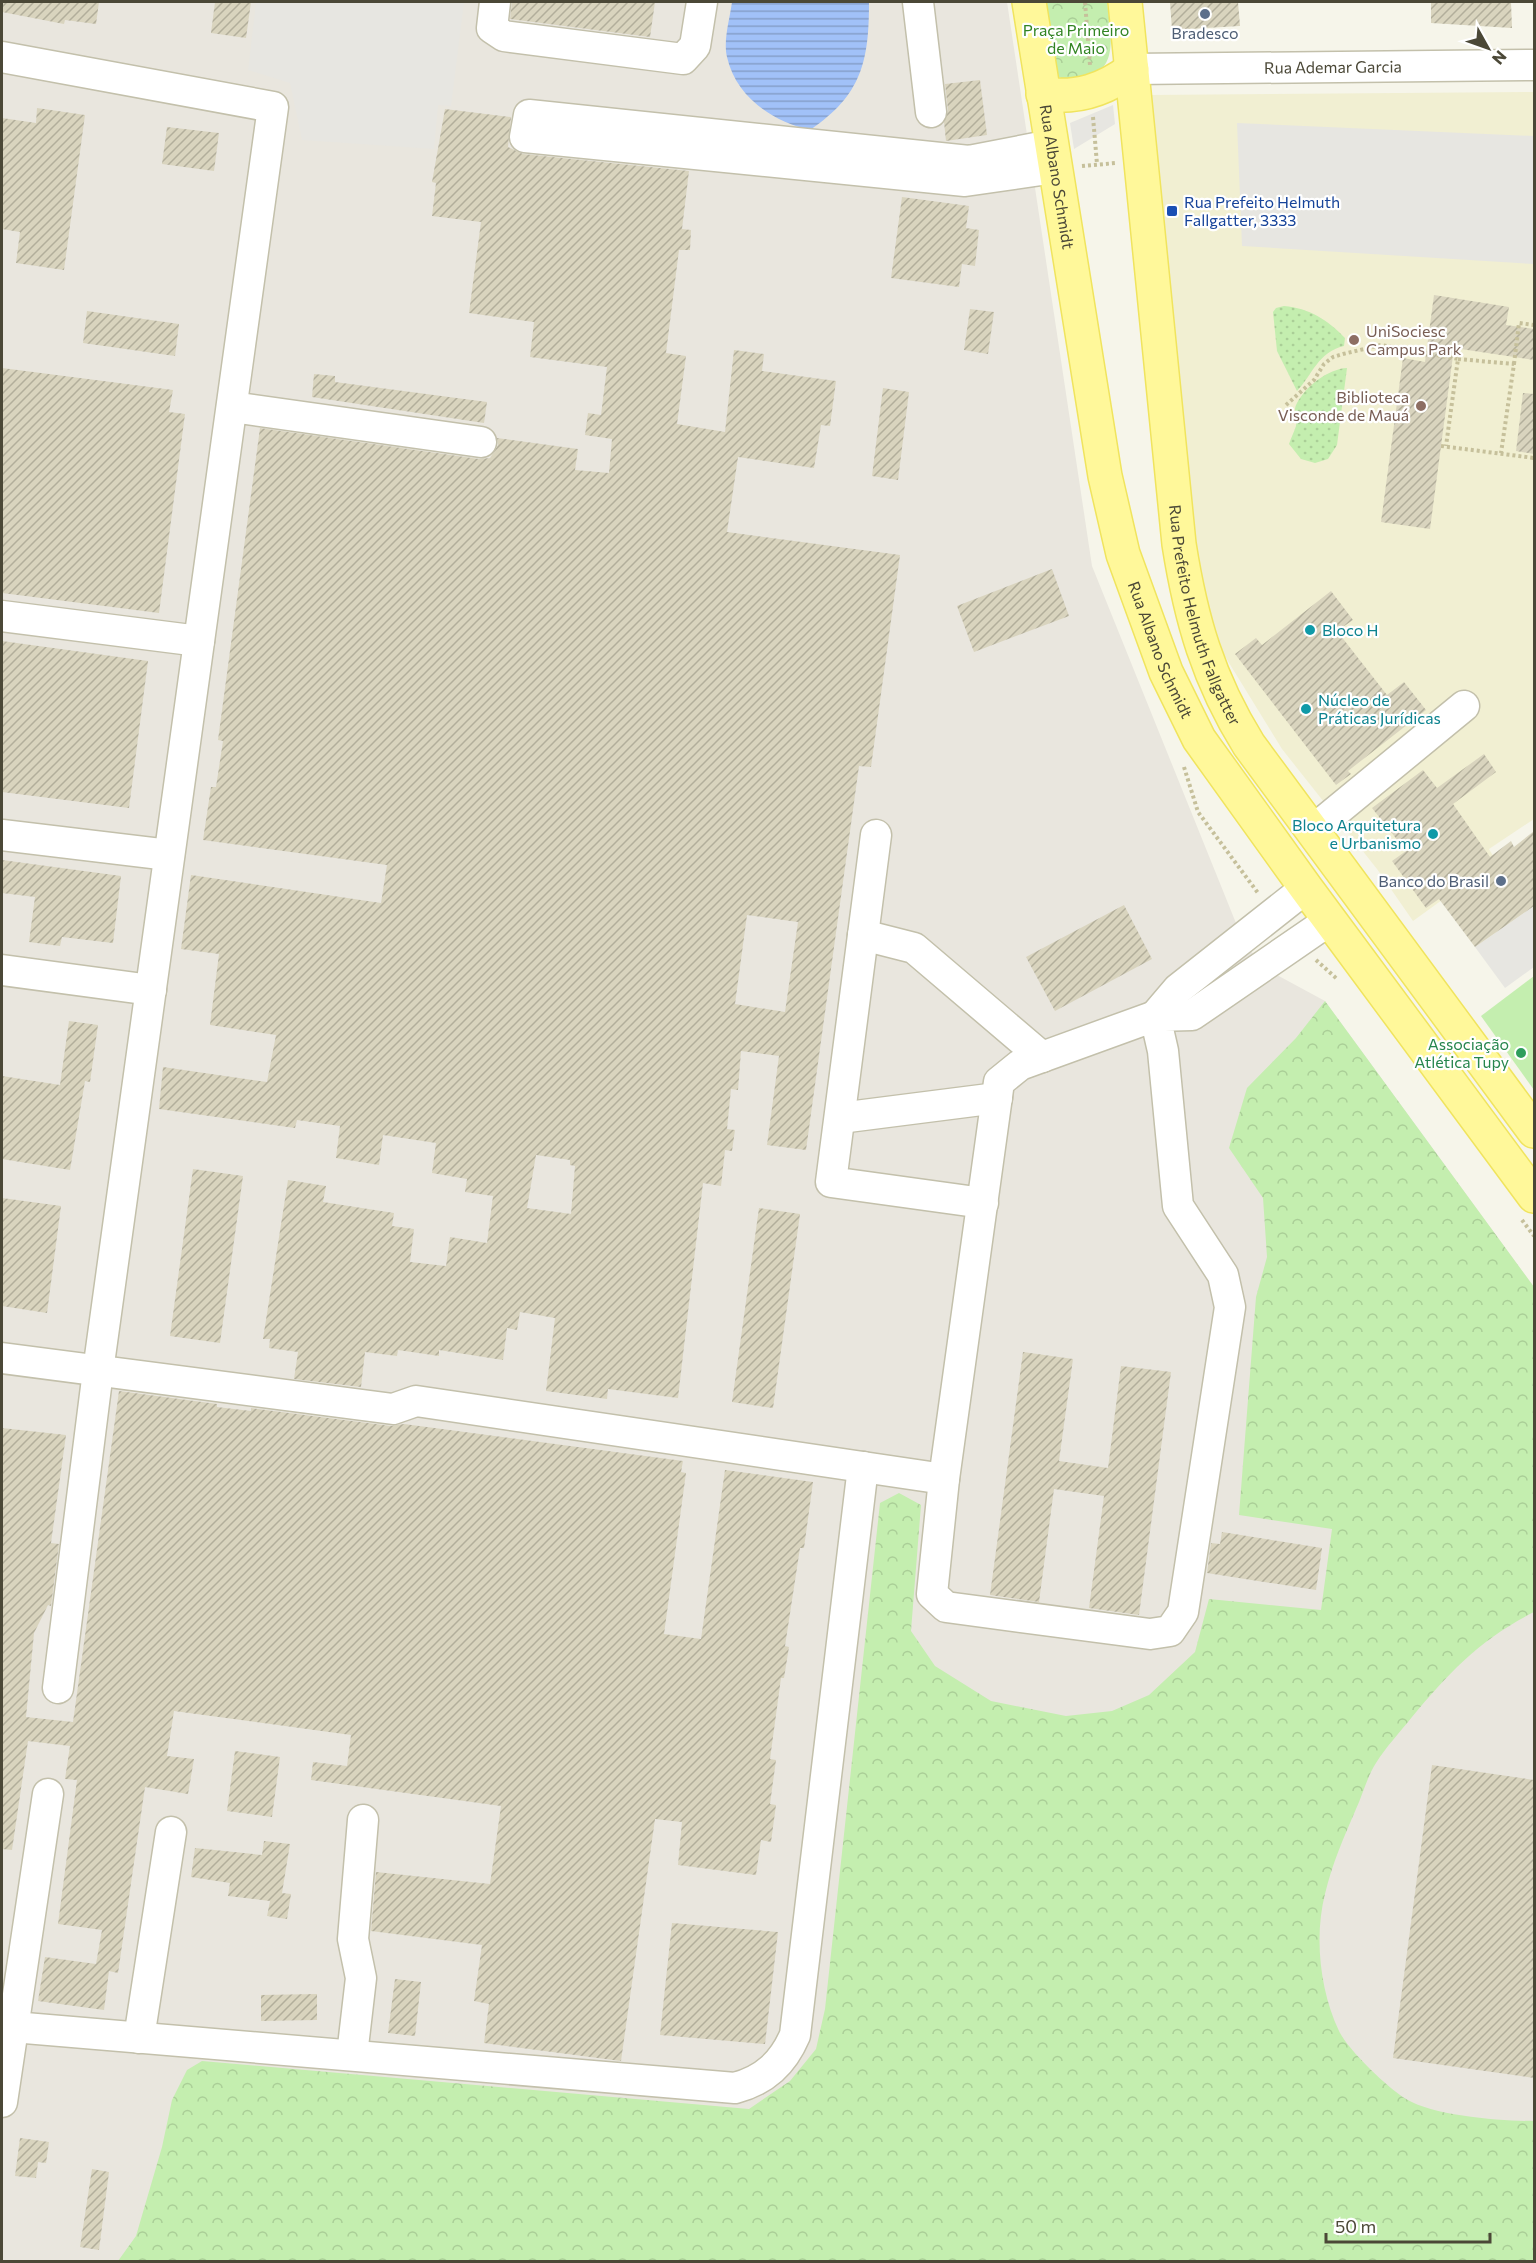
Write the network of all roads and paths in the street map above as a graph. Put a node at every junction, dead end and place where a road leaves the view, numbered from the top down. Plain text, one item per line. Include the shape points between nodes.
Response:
1 (495, 2) edge
2 (702, 2) edge
3 (918, 2) edge
4 (1029, 2) edge
5 (1125, 2) edge
6 (2, 57) edge
7 (1534, 65) edge
8 (1132, 69) junction
9 (1043, 94) junction
10 (931, 112) dead end
11 (1053, 157) junction
12 (1141, 162) junction
13 (1534, 325) edge
14 (1458, 359) junction
15 (1514, 364) junction
16 (1286, 405) dead end
17 (232, 407) junction
18 (482, 442) dead end
19 (1501, 453) junction
20 (1534, 458) edge
21 (2, 616) edge
22 (199, 641) junction
23 (1464, 706) dead end
24 (1312, 831) junction
25 (2, 835) edge
26 (876, 835) dead end
27 (169, 855) junction
28 (1306, 888) junction
29 (1330, 920) junction
30 (863, 935) junction
31 (2, 970) edge
32 (151, 990) junction
33 (1155, 1016) junction
34 (1042, 1057) junction
35 (997, 1098) junction
36 (840, 1118) junction
37 (1534, 1131) edge
38 (1534, 1196) edge
39 (983, 1203) junction
40 (2, 1358) edge
41 (98, 1371) junction
42 (863, 1467) junction
43 (944, 1479) junction
44 (58, 1688) dead end
45 (48, 1794) dead end
46 (363, 1820) dead end
47 (171, 1832) dead end
48 (13, 2027) junction
49 (139, 2038) junction
50 (352, 2055) junction
51 (2, 2102) edge

1 - 2 street via 492,28 504,36 683,59 695,46
3 - 10 street
4 - 9 main road, Rua Albano Schmidt
5 - 8 main road, Rua Prefeito Helmuth Fallgatter
6 - 17 street via 273,107
7 - 8 street, Rua Ademar Garcia
8 - 9 main road via 1092,92
8 - 12 main road, Rua Prefeito Helmuth Fallgatter
9 - 11 main road, Rua Albano Schmidt
11 - 11 street via 969,161 529,115 525,137 965,182
11 - 12 path
11 - 28 main road, Rua Albano Schmidt via 1099,447 1123,554 1137,595 1166,672 1199,738
12 - 24 main road, Rua Prefeito Helmuth Fallgatter via 1179,544 1192,620 1236,724
13 - 15 path via 1519,322
14 - 15 path
14 - 16 path via 1381,345 1343,354 1324,364 1314,380
14 - 19 path via 1444,446
15 - 19 path
17 - 18 street
17 - 22 street
19 - 20 path
21 - 22 street
22 - 27 street
23 - 24 street
24 - 37 main road, Rua Prefeito Helmuth Fallgatter
25 - 27 street
26 - 30 street
27 - 32 street
28 - 29 main road, Rua Albano Schmidt
28 - 33 street via 1178,989
29 - 33 street via 1192,1015
29 - 38 main road, Rua Albano Schmidt
30 - 34 street via 914,948
30 - 36 street
31 - 32 street
32 - 41 street
33 - 34 street
33 - 43 street via 1163,1051 1178,1206 1223,1275 1230,1307 1183,1612 1170,1631 1150,1634 946,1607 932,1594
34 - 35 street via 1020,1065 999,1082
35 - 36 street
35 - 39 street
36 - 39 street via 831,1182
39 - 43 street
40 - 41 street
41 - 42 street via 393,1409 416,1401
41 - 44 street
42 - 43 street
42 - 50 street via 795,2035 780,2062 759,2079 735,2088
45 - 48 street
46 - 50 street via 353,1939 361,1978
47 - 49 street
48 - 49 street
48 - 51 street
49 - 50 street

